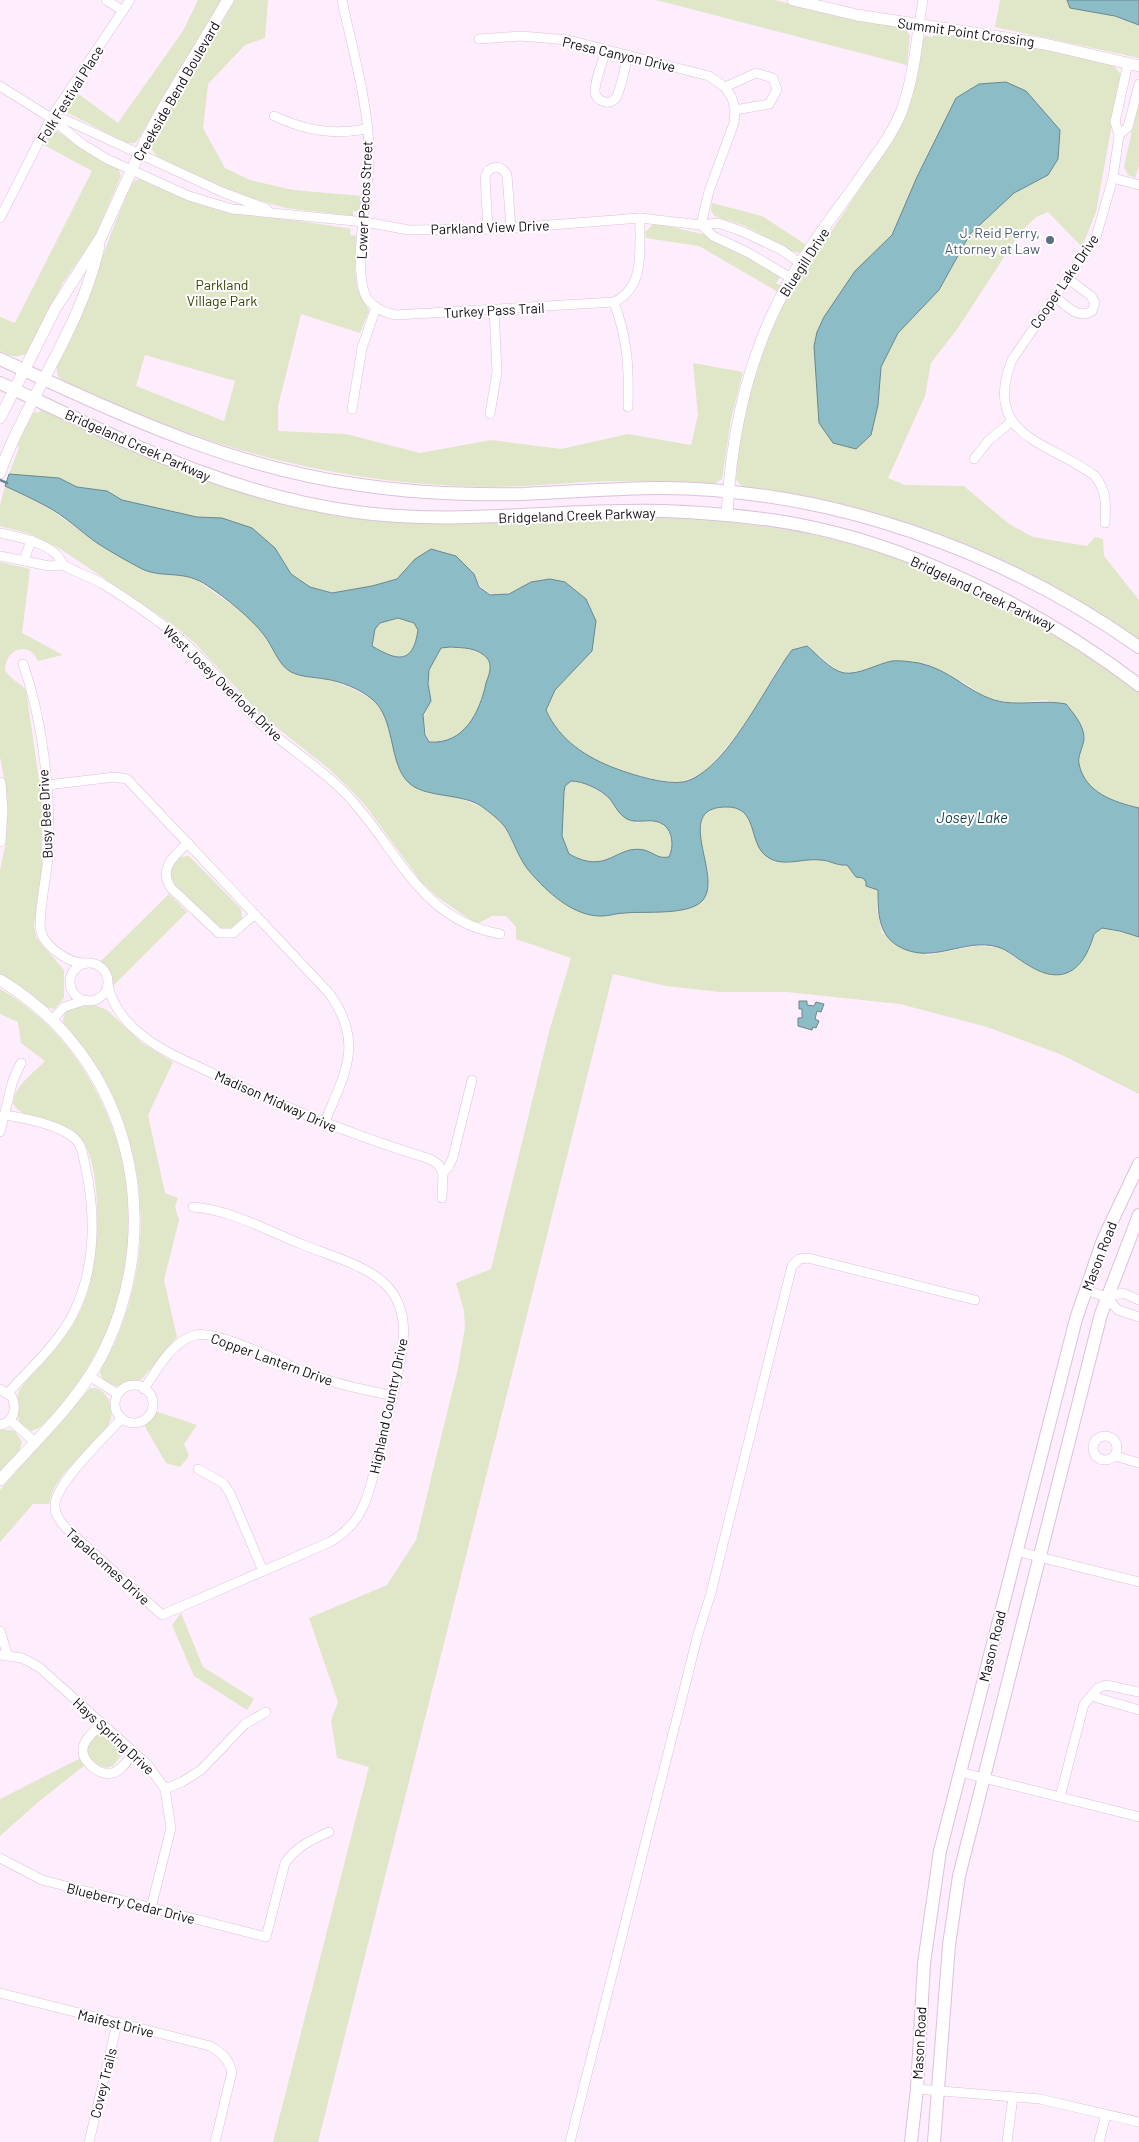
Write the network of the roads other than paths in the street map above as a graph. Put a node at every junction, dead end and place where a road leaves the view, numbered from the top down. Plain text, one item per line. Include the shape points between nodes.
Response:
1 (106, 0) edge
2 (130, 0) edge
3 (228, 0) edge
4 (342, 0) edge
5 (793, 0) edge
6 (922, 0) edge
7 (123, 11) junction
8 (919, 25) junction
9 (479, 39) dead end
10 (606, 50) junction
11 (628, 55) junction
12 (1133, 65) edge
13 (1139, 84) edge
14 (0, 86) edge
15 (725, 87) junction
16 (735, 110) junction
17 (274, 116) dead end
18 (52, 118) junction
19 (367, 129) junction
20 (1119, 135) junction
21 (140, 154) junction
22 (132, 170) junction
23 (1113, 178) junction
24 (1139, 184) edge
25 (279, 214) junction
26 (0, 218) edge
27 (640, 218) junction
28 (364, 222) junction
29 (701, 225) junction
30 (511, 228) junction
31 (488, 229) junction
32 (101, 237) junction
33 (801, 264) junction
34 (791, 278) junction
35 (1068, 278) junction
36 (1055, 297) junction
37 (614, 302) junction
38 (376, 308) junction
39 (494, 310) junction
40 (0, 359) edge
41 (25, 370) junction
42 (44, 379) junction
43 (0, 383) edge
44 (14, 389) junction
45 (34, 399) junction
46 (352, 408) dead end
47 (628, 408) dead end
48 (490, 414) dead end
49 (0, 418) edge
50 (1012, 422) junction
51 (974, 459) dead end
52 (0, 473) edge
53 (728, 492) junction
54 (727, 515) junction
55 (1104, 523) dead end
56 (0, 533) edge
57 (31, 540) junction
58 (0, 556) edge
59 (24, 561) junction
60 (63, 565) junction
61 (1139, 647) edge
62 (23, 664) dead end
63 (1139, 685) edge
64 (0, 783) edge
65 (47, 785) junction
66 (0, 840) edge
67 (188, 843) junction
68 (255, 914) junction
69 (500, 934) dead end
70 (63, 956) junction
71 (86, 963) junction
72 (0, 980) edge
73 (70, 982) junction
74 (108, 985) junction
75 (89, 1000) junction
76 (64, 1007) junction
77 (117, 1011) junction
78 (52, 1020) junction
79 (21, 1063) dead end
80 (472, 1080) dead end
81 (5, 1115) junction
82 (324, 1124) junction
83 (0, 1132) edge
84 (1139, 1164) edge
85 (443, 1172) junction
86 (442, 1198) dead end
87 (193, 1208) dead end
88 (1139, 1215) edge
89 (1086, 1290) junction
90 (1106, 1297) junction
91 (975, 1300) dead end
92 (1139, 1300) edge
93 (1139, 1317) edge
94 (89, 1376) junction
95 (144, 1390) junction
96 (4, 1391) edge
97 (118, 1394) junction
98 (393, 1396) junction
99 (122, 1418) junction
100 (10, 1420) junction
101 (0, 1425) edge
102 (35, 1442) junction
103 (1115, 1456) dead end
104 (1139, 1463) edge
105 (198, 1469) dead end
106 (0, 1480) edge
107 (1016, 1551) junction
108 (1038, 1557) junction
109 (263, 1571) junction
110 (1139, 1582) edge
111 (162, 1615) joint
112 (0, 1631) edge
113 (4, 1656) edge
114 (1139, 1692) edge
115 (1091, 1696) junction
116 (1139, 1710) edge
117 (266, 1712) dead end
118 (102, 1723) junction
119 (134, 1753) junction
120 (960, 1772) junction
121 (983, 1778) junction
122 (166, 1789) junction
123 (1060, 1797) junction
124 (1139, 1817) edge
125 (329, 1832) dead end
126 (0, 1858) edge
127 (152, 1908) junction
128 (0, 1994) edge
129 (117, 2024) junction
130 (917, 2089) junction
131 (938, 2090) junction
132 (1013, 2096) junction
133 (1106, 2114) junction
134 (1139, 2122) edge
135 (89, 2142) edge
136 (215, 2142) edge
137 (570, 2142) edge
138 (911, 2142) edge
139 (934, 2142) edge
140 (1007, 2142) edge
141 (1099, 2142) edge

1 - 7 street
2 - 7 street, Folk Festival Place
3 - 21 street, Creekside Bend Boulevard via 164,106
4 - 19 street, Lower Pecos Street
5 - 8 street, Summit Point Crossing
6 - 8 street
7 - 18 street, Folk Festival Place
8 - 12 street, Summit Point Crossing via 1008,37
8 - 33 street, Bluegill Drive via 915,63 901,111 884,144
9 - 10 street, Presa Canyon Drive via 521,36 568,40
10 - 11 street, Presa Canyon Drive
10 - 11 street via 595,89 596,97 606,103 616,98
11 - 15 street, Presa Canyon Drive via 709,76
12 - 20 street, Cooper Lake Drive via 1115,122
13 - 20 street, Cooper Lake Drive via 1128,127
14 - 18 street, Parkland View Drive
15 - 16 street
15 - 16 street via 756,73 773,78 777,90 769,104
16 - 29 street via 734,123
17 - 19 street via 300,128 324,132
18 - 21 street, Parkland View Drive via 66,120
18 - 22 street, Parkland View Drive via 81,143
18 - 26 street, Folk Festival Place
19 - 28 street, Lower Pecos Street via 369,147
20 - 23 street, Cooper Lake Drive
21 - 22 street, Creekside Bend Boulevard
21 - 25 street, Parkland View Drive
22 - 25 street, Parkland View Drive via 188,196 232,209
22 - 32 street, Creekside Bend Boulevard
23 - 24 street
23 - 35 street, Cooper Lake Drive via 1096,237
25 - 28 street, Parkland View Drive
27 - 29 street, Parkland View Drive
27 - 30 street, Parkland View Drive
27 - 37 street via 637,280 624,298
28 - 31 street, Parkland View Drive via 409,230
28 - 38 street, Lower Pecos Street via 363,289
29 - 33 street, Parkland View Drive via 718,223 741,231 782,250
29 - 34 street, Parkland View Drive via 713,236
30 - 31 street, Parkland View Drive
30 - 31 street via 507,175 503,169 495,167 488,170 485,177
32 - 41 street, Creekside Bend Boulevard via 55,309
32 - 42 street, Creekside Bend Boulevard via 94,270 76,318
33 - 34 street, Bluegill Drive
34 - 53 street, Bluegill Drive via 766,326 743,394
35 - 36 street, Cooper Lake Drive
35 - 36 street via 1091,296 1095,303 1092,310 1086,315 1079,314
36 - 50 street, Cooper Lake Drive via 1012,360 1006,375 1004,391
37 - 39 street, Turkey Pass Trail
37 - 47 street via 626,337
38 - 39 street, Turkey Pass Trail via 396,315
38 - 46 street via 362,348
39 - 48 street via 497,372
40 - 41 main road, Bridgeland Creek Parkway
41 - 42 main road, Bridgeland Creek Parkway
41 - 44 street, Creekside Bend Boulevard
42 - 45 street, Creekside Bend Boulevard
42 - 53 main road, Bridgeland Creek Parkway via 132,420 229,456 271,468 363,485 469,493 664,488
43 - 44 main road, Bridgeland Creek Parkway
44 - 45 main road, Bridgeland Creek Parkway
44 - 49 street, Creekside Bend Boulevard
45 - 52 street, Creekside Bend Boulevard
45 - 54 main road, Bridgeland Creek Parkway via 168,461 220,481 309,505 360,513 468,519 654,511
50 - 51 street via 989,440
50 - 55 street via 1039,446 1095,476 1105,494
53 - 54 street, Bluegill Drive
53 - 61 main road, Bridgeland Creek Parkway via 820,506 880,521 935,540 1042,588
54 - 63 main road, Bridgeland Creek Parkway via 816,528 874,544 927,564 1069,634
56 - 57 street, West Josey Overlook Drive
57 - 59 street
57 - 60 street, West Josey Overlook Drive via 56,554
58 - 59 street, West Josey Overlook Drive
59 - 60 street, West Josey Overlook Drive
60 - 69 street, West Josey Overlook Drive via 118,594 186,644 259,722 346,793 407,875 430,900 470,927
62 - 65 street, Busy Bee Drive via 31,689
64 - 66 street
65 - 67 street via 114,777 127,779
65 - 70 street, Busy Bee Drive via 48,850 40,925 45,940
67 - 68 street
67 - 68 street via 167,867 166,881 171,888 219,933 233,933
68 - 82 street via 329,993 344,1018 350,1045 348,1057
70 - 71 street, Busy Bee Drive via 75,963
70 - 73 street
71 - 73 street via 75,969
71 - 74 street via 103,968
72 - 78 street
73 - 75 street via 76,995
73 - 76 street
74 - 75 street via 102,996
74 - 77 street, Madison Midway Drive
75 - 76 street
75 - 77 street, Madison Midway Drive
76 - 78 street
77 - 82 street, Madison Midway Drive via 145,1037 167,1051
78 - 94 street via 85,1059 113,1111 131,1168 135,1205 134,1247 125,1297 104,1352
79 - 81 street via 13,1080
80 - 85 street via 453,1157
81 - 83 street
81 - 96 street via 66,1133 79,1143 90,1194 92,1223 88,1268 74,1313 56,1339
82 - 85 street, Madison Midway Drive via 430,1159
84 - 89 main road, Mason Road via 1103,1240
85 - 86 street
87 - 98 street, Highland Country Drive via 220,1211 359,1268 384,1283 397,1301 404,1324 403,1350
88 - 90 main road, Mason Road
89 - 90 street
89 - 107 main road, Mason Road
90 - 92 street via 1123,1293
90 - 93 street via 1118,1310
90 - 108 main road, Mason Road
91 - 137 street via 808,1258 799,1258 792,1266
94 - 97 street
94 - 102 street
95 - 97 street via 133,1386
95 - 98 street, Copper Lantern Drive via 168,1354 187,1338 197,1335 221,1338 318,1377
95 - 99 street via 152,1398 150,1413 138,1422 131,1423
96 - 100 street via 12,1397 15,1409
97 - 99 street via 115,1407
98 - 109 street, Highland Country Drive via 360,1517 343,1535
99 - 111 street, Tapalcomes Drive via 61,1489 55,1504 56,1512 66,1528
100 - 101 street
100 - 102 street
102 - 106 street
103 - 104 street
105 - 109 street via 223,1483 230,1493
107 - 108 street
107 - 120 main road, Mason Road
108 - 110 street
108 - 121 main road, Mason Road
109 - 111 street, Highland Country Drive
112 - 113 street, Hays Spring Drive
113 - 118 street, Hays Spring Drive via 22,1658 39,1667
114 - 115 street via 1106,1685
115 - 116 street
115 - 123 street via 1084,1704
117 - 122 street via 245,1724 201,1770
118 - 119 street, Hays Spring Drive
118 - 119 street via 83,1748 84,1756 96,1770 104,1773 118,1771
119 - 122 street, Hays Spring Drive
120 - 121 street
120 - 130 main road, Mason Road via 930,1907
121 - 123 street
121 - 131 main road, Mason Road via 953,1905
122 - 127 street, Hays Spring Drive via 171,1828
123 - 124 street
125 - 127 street, Blueberry Cedar Drive via 305,1843 285,1863 266,1937
126 - 127 street, Blueberry Cedar Drive via 42,1880
128 - 129 street, Maifest Drive
129 - 135 street, Covey Trails
129 - 136 street, Maifest Drive via 210,2046 229,2061 232,2072 230,2084
130 - 131 street
130 - 138 main road, Mason Road
131 - 132 street
131 - 139 main road, Mason Road
132 - 133 street
132 - 140 street
133 - 134 street
133 - 141 street

